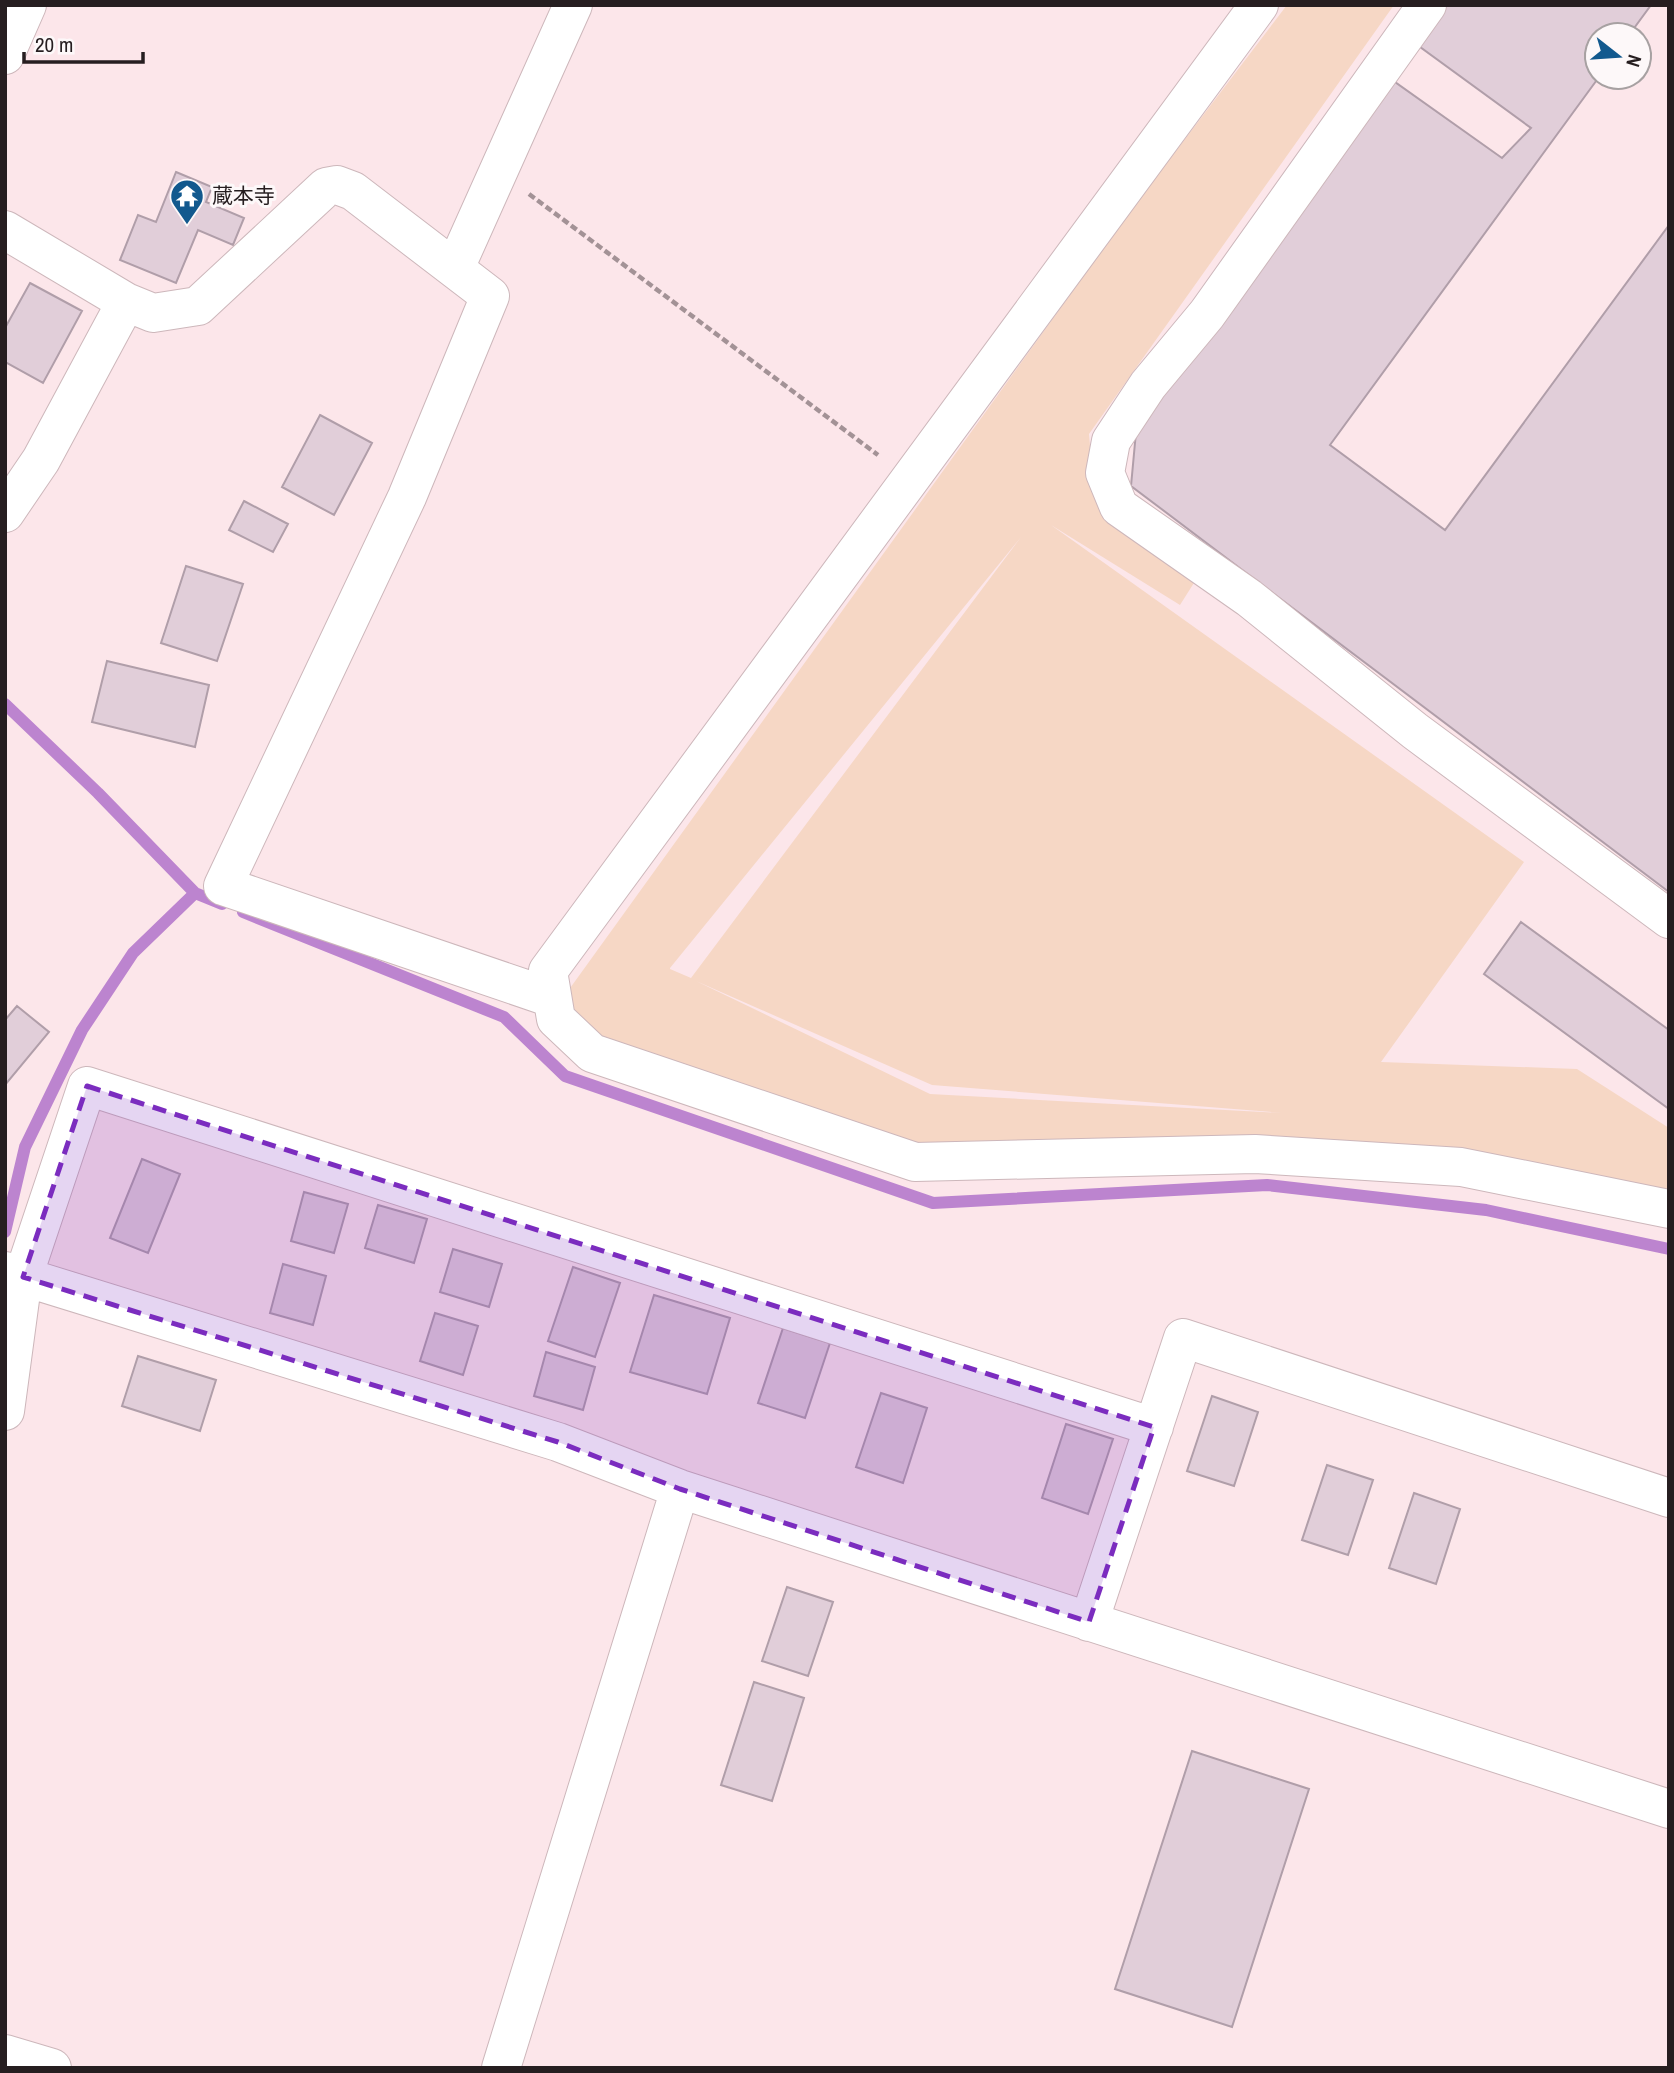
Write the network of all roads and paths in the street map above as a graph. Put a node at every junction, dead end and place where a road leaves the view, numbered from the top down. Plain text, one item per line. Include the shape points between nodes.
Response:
1 (27, 5) edge
2 (573, 5) edge
3 (1259, 5) edge
4 (1427, 5) edge
5 (5, 55) edge
6 (498, 171) junction
7 (5, 230) edge
8 (455, 268) junction
9 (126, 302) junction
10 (909, 479) junction
11 (5, 513) edge
12 (1669, 919) edge
13 (552, 998) junction
14 (1669, 1209) edge
15 (14, 1274) edge
16 (5, 1411) edge
17 (1154, 1427) junction
18 (680, 1489) junction
19 (1669, 1498) edge
20 (1089, 1622) junction
21 (1669, 1809) edge
22 (5, 2054) edge
23 (52, 2068) edge
24 (501, 2068) edge

1 - 5 street
2 - 6 street
3 - 10 street
4 - 12 street via 1207,314 1148,385 1111,441 1105,472 1119,507 1249,597 1415,731
6 - 8 street
6 - 10 path
7 - 9 street
8 - 9 street via 353,191 337,185 326,187 198,306 153,313
8 - 13 street via 490,296 407,497 223,886
9 - 11 street via 41,460
10 - 13 street via 548,971
13 - 14 street via 556,1019 592,1053 915,1162 1255,1154 1461,1167
15 - 16 street
15 - 17 street via 87,1086
15 - 18 street via 558,1442
17 - 19 street via 1183,1338
17 - 20 street
18 - 20 street
18 - 24 street
20 - 21 street
22 - 23 street

